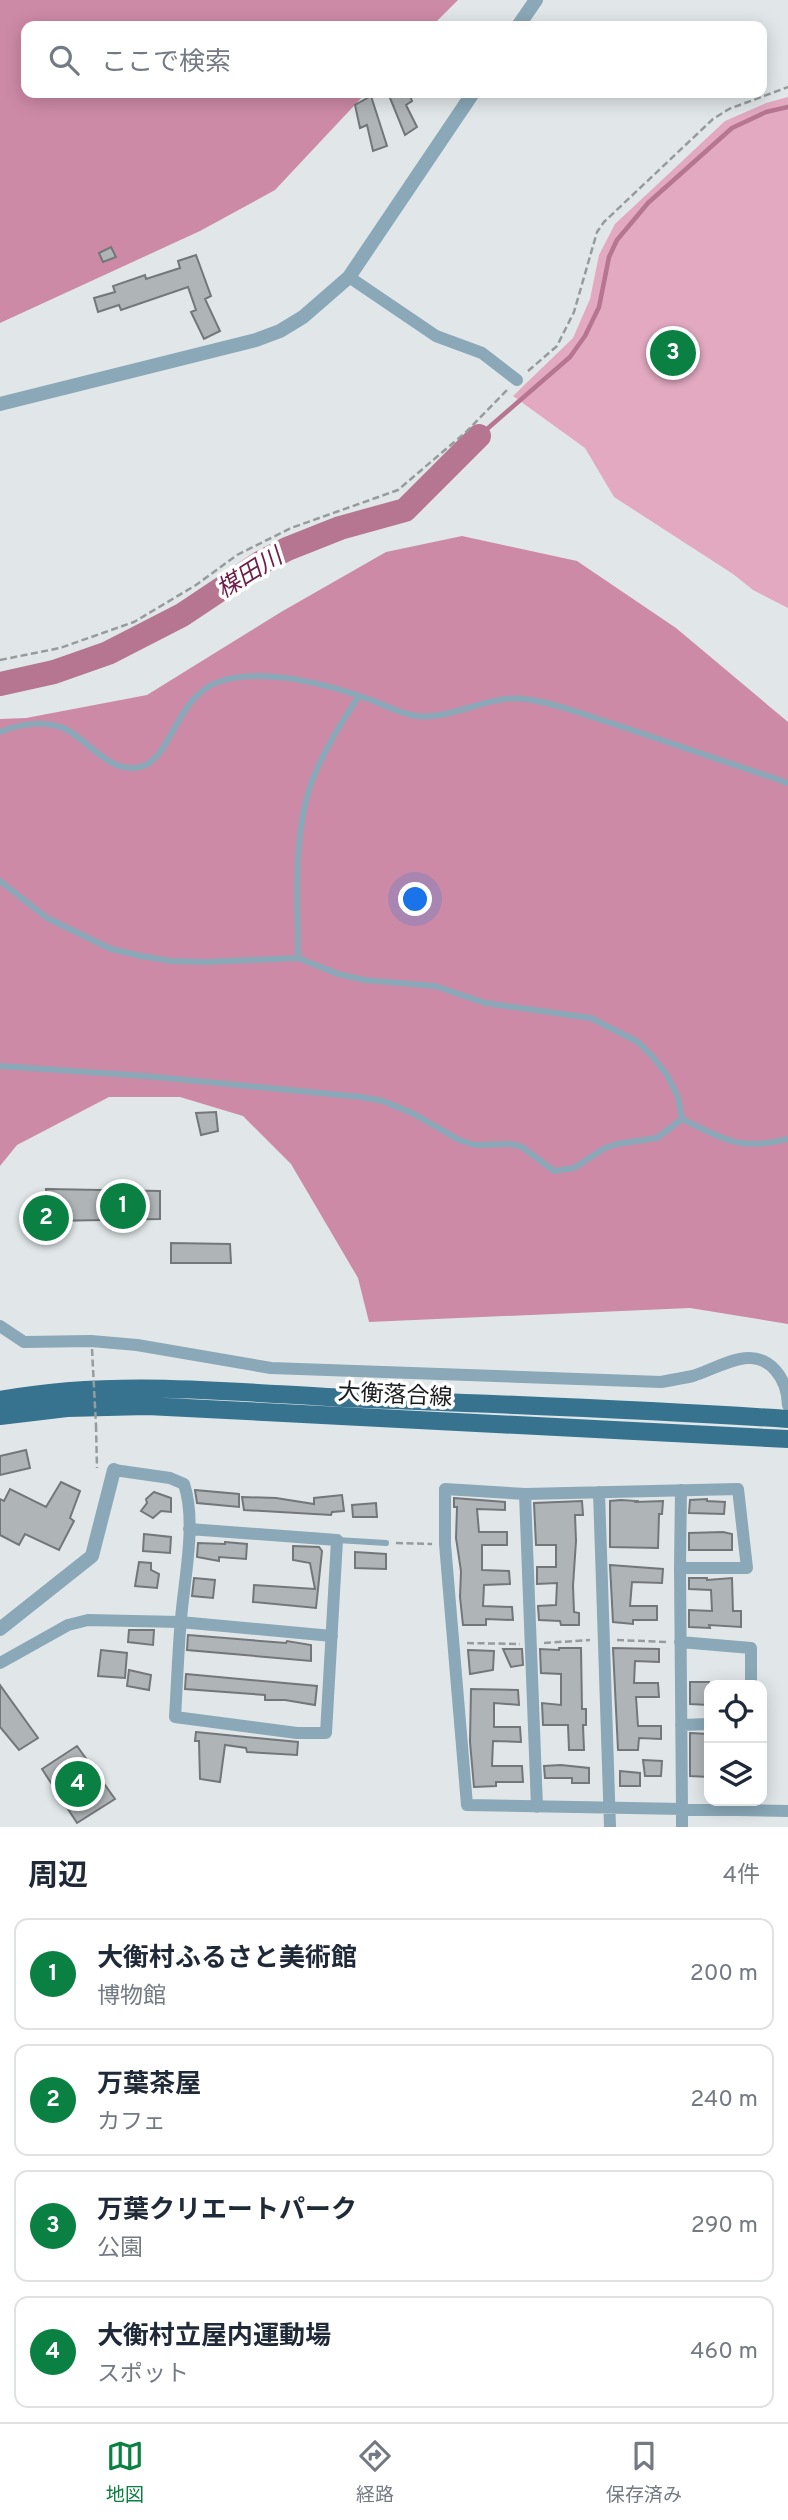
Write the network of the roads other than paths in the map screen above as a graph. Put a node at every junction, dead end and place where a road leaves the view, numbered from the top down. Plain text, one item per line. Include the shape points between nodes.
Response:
1 (536, 0) edge
2 (521, 21) edge
3 (470, 98) edge
4 (349, 277) junction
5 (517, 380) road end
6 (0, 404) edge
7 (359, 696) junction
8 (0, 732) edge
9 (788, 783) edge
10 (0, 881) edge
11 (298, 958) junction
12 (0, 1066) edge
13 (682, 1119) junction
14 (788, 1139) edge
15 (0, 1326) edge
16 (0, 1400) edge
17 (788, 1405) edge
18 (0, 1416) edge
19 (788, 1419) edge
20 (788, 1439) edge
21 (114, 1470) joint
22 (681, 1490) junction
23 (599, 1492) junction
24 (525, 1494) junction
25 (189, 1528) junction
26 (337, 1540) junction
27 (386, 1543) road end
28 (680, 1569) junction
29 (180, 1622) junction
30 (0, 1629) edge
31 (332, 1636) junction
32 (680, 1642) junction
33 (0, 1663) edge
34 (751, 1680) edge
35 (704, 1724) edge
36 (681, 1725) junction
37 (537, 1807) junction
38 (609, 1809) junction
39 (682, 1810) junction
40 (788, 1811) edge
41 (610, 1827) edge
42 (682, 1827) edge

1 - 2 street
3 - 4 street
4 - 5 street via 436,336 482,353
4 - 6 street via 303,317 256,340
7 - 8 lane via 284,678 220,681 193,698 155,758 142,767 125,768 110,762 66,729 48,724
7 - 9 lane via 412,715 429,716 496,699 528,699
7 - 11 lane via 321,760 305,806 300,834
10 - 11 lane via 47,918 111,948 171,961
11 - 13 lane via 364,980 435,986 485,1003 592,1018 638,1042 653,1057 678,1097
12 - 13 lane via 383,1101 458,1140 522,1147 554,1171 574,1168 617,1144 657,1138
13 - 14 lane via 744,1145
15 - 17 street via 24,1342 137,1345 271,1368 661,1382 743,1358 757,1359 778,1370
16 - 19 main road, 大衡落合線 via 65,1391 190,1390
18 - 20 main road, 大衡落合線 via 147,1406
21 - 25 street via 170,1478 184,1485 189,1497
21 - 30 street via 92,1556
22 - 23 street
22 - 28 street
22 - 28 street via 738,1489 747,1569
23 - 24 street
23 - 38 street
24 - 37 street
24 - 37 street via 445,1489 445,1544 467,1805
25 - 26 street
25 - 29 street
26 - 27 lane
26 - 31 street
28 - 32 street
29 - 31 street
29 - 31 street via 175,1717 297,1733 326,1733
29 - 33 street via 88,1620 68,1625
32 - 34 street via 751,1648
32 - 36 street
35 - 36 street
36 - 39 street
37 - 38 street
38 - 39 street
38 - 41 street
39 - 40 street
39 - 42 street

